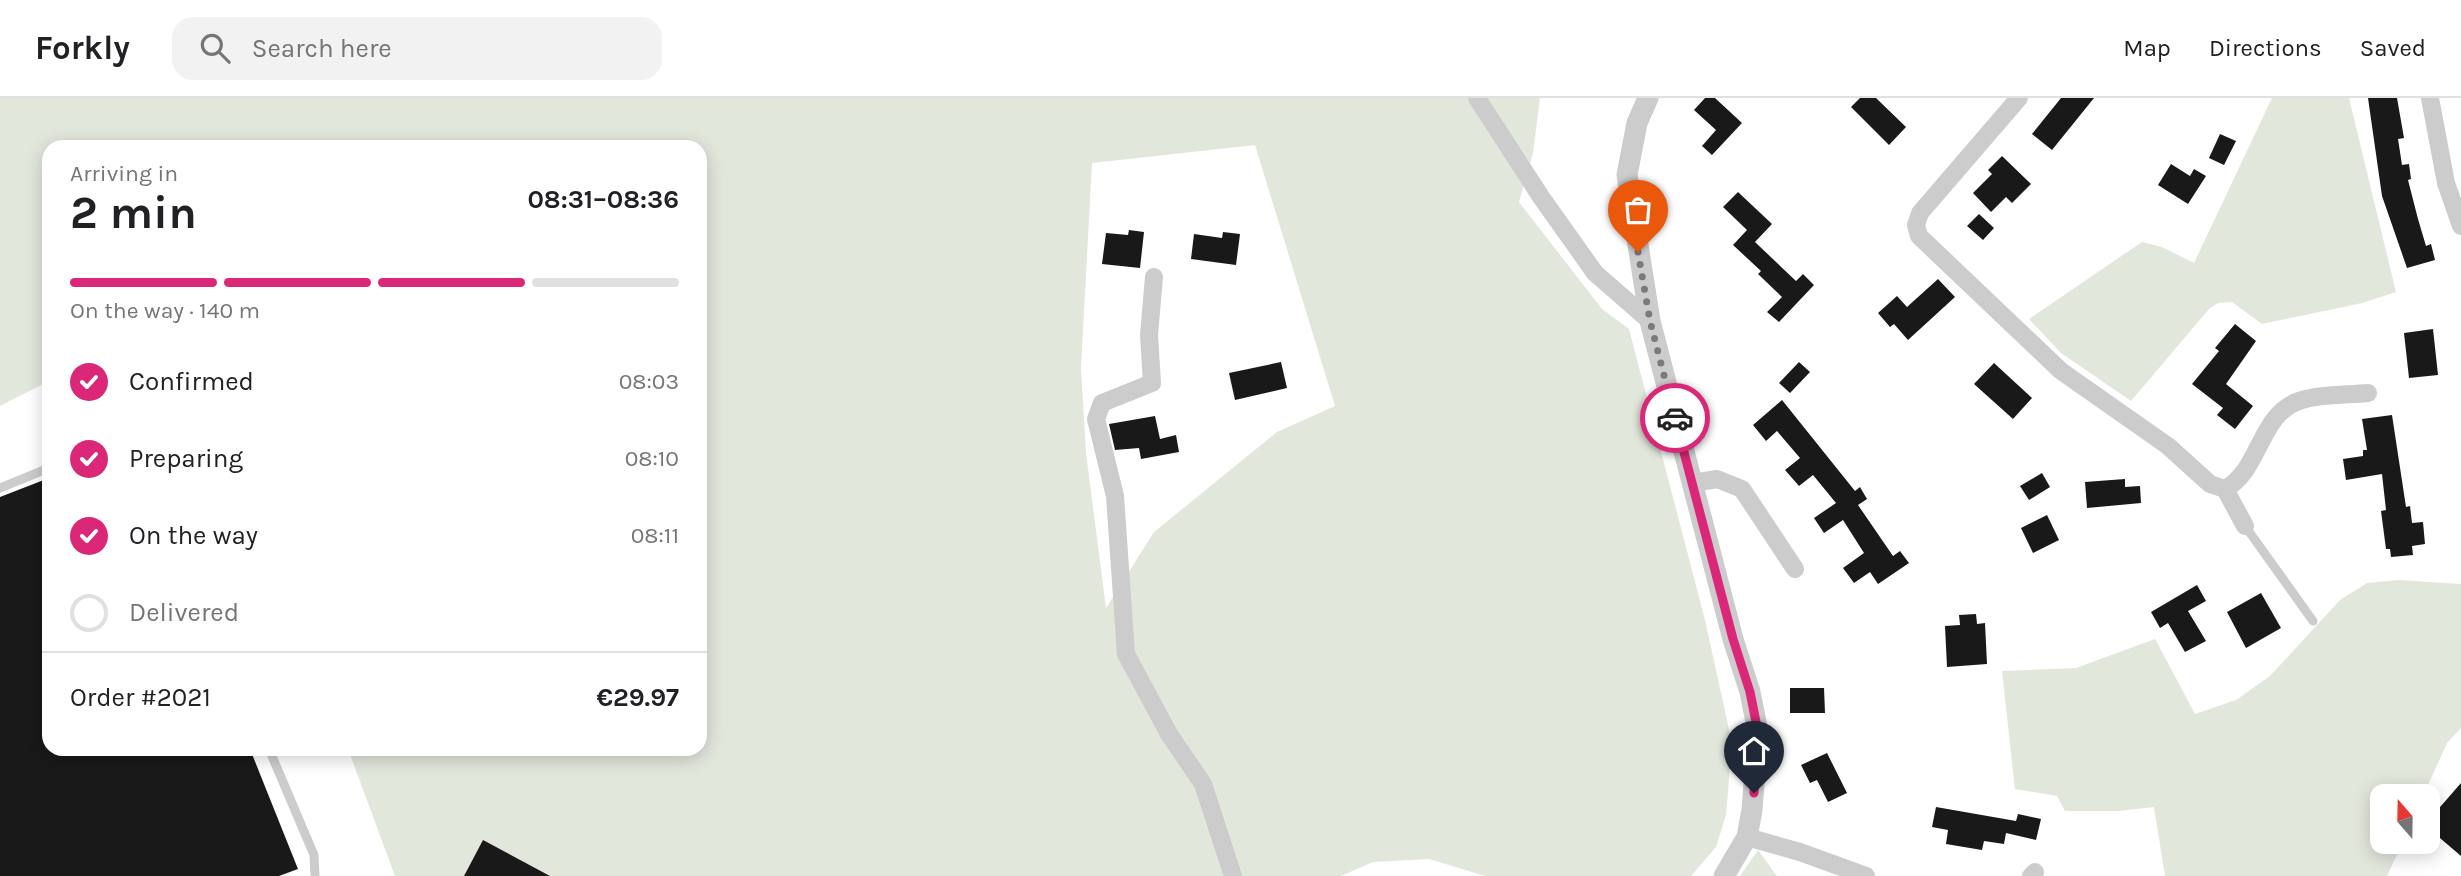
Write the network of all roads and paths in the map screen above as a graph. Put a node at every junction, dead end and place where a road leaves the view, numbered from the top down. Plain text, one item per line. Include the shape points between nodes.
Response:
1 (1477, 98) edge
2 (1648, 98) edge
3 (2019, 98) edge
4 (2430, 98) edge
5 (2461, 226) edge
6 (1154, 277) dead end
7 (1650, 321) junction
8 (2368, 393) dead end
9 (42, 471) edge
10 (1693, 483) junction
11 (0, 488) edge
12 (2225, 489) junction
13 (2245, 526) joint
14 (1795, 569) dead end
15 (2313, 621) dead end
16 (272, 756) edge
17 (1747, 837) junction
18 (315, 876) edge
19 (1233, 876) edge
20 (1724, 876) edge
21 (1866, 876) edge

1 - 7 street via 1595,273
2 - 7 street via 1637,123 1627,175
3 - 12 street via 1920,213 1919,236 2061,371 2168,446 2210,484
4 - 5 street via 2446,183
6 - 19 street via 1149,335 1152,383 1102,403 1096,419 1115,496 1126,654 1169,734 1203,784
7 - 10 street
8 - 12 street via 2301,400 2276,415 2237,483
9 - 11 lane
10 - 14 street via 1717,479 1742,489
10 - 17 street via 1758,732
12 - 13 street
13 - 15 lane
16 - 18 lane via 314,855
17 - 20 street
17 - 21 street

